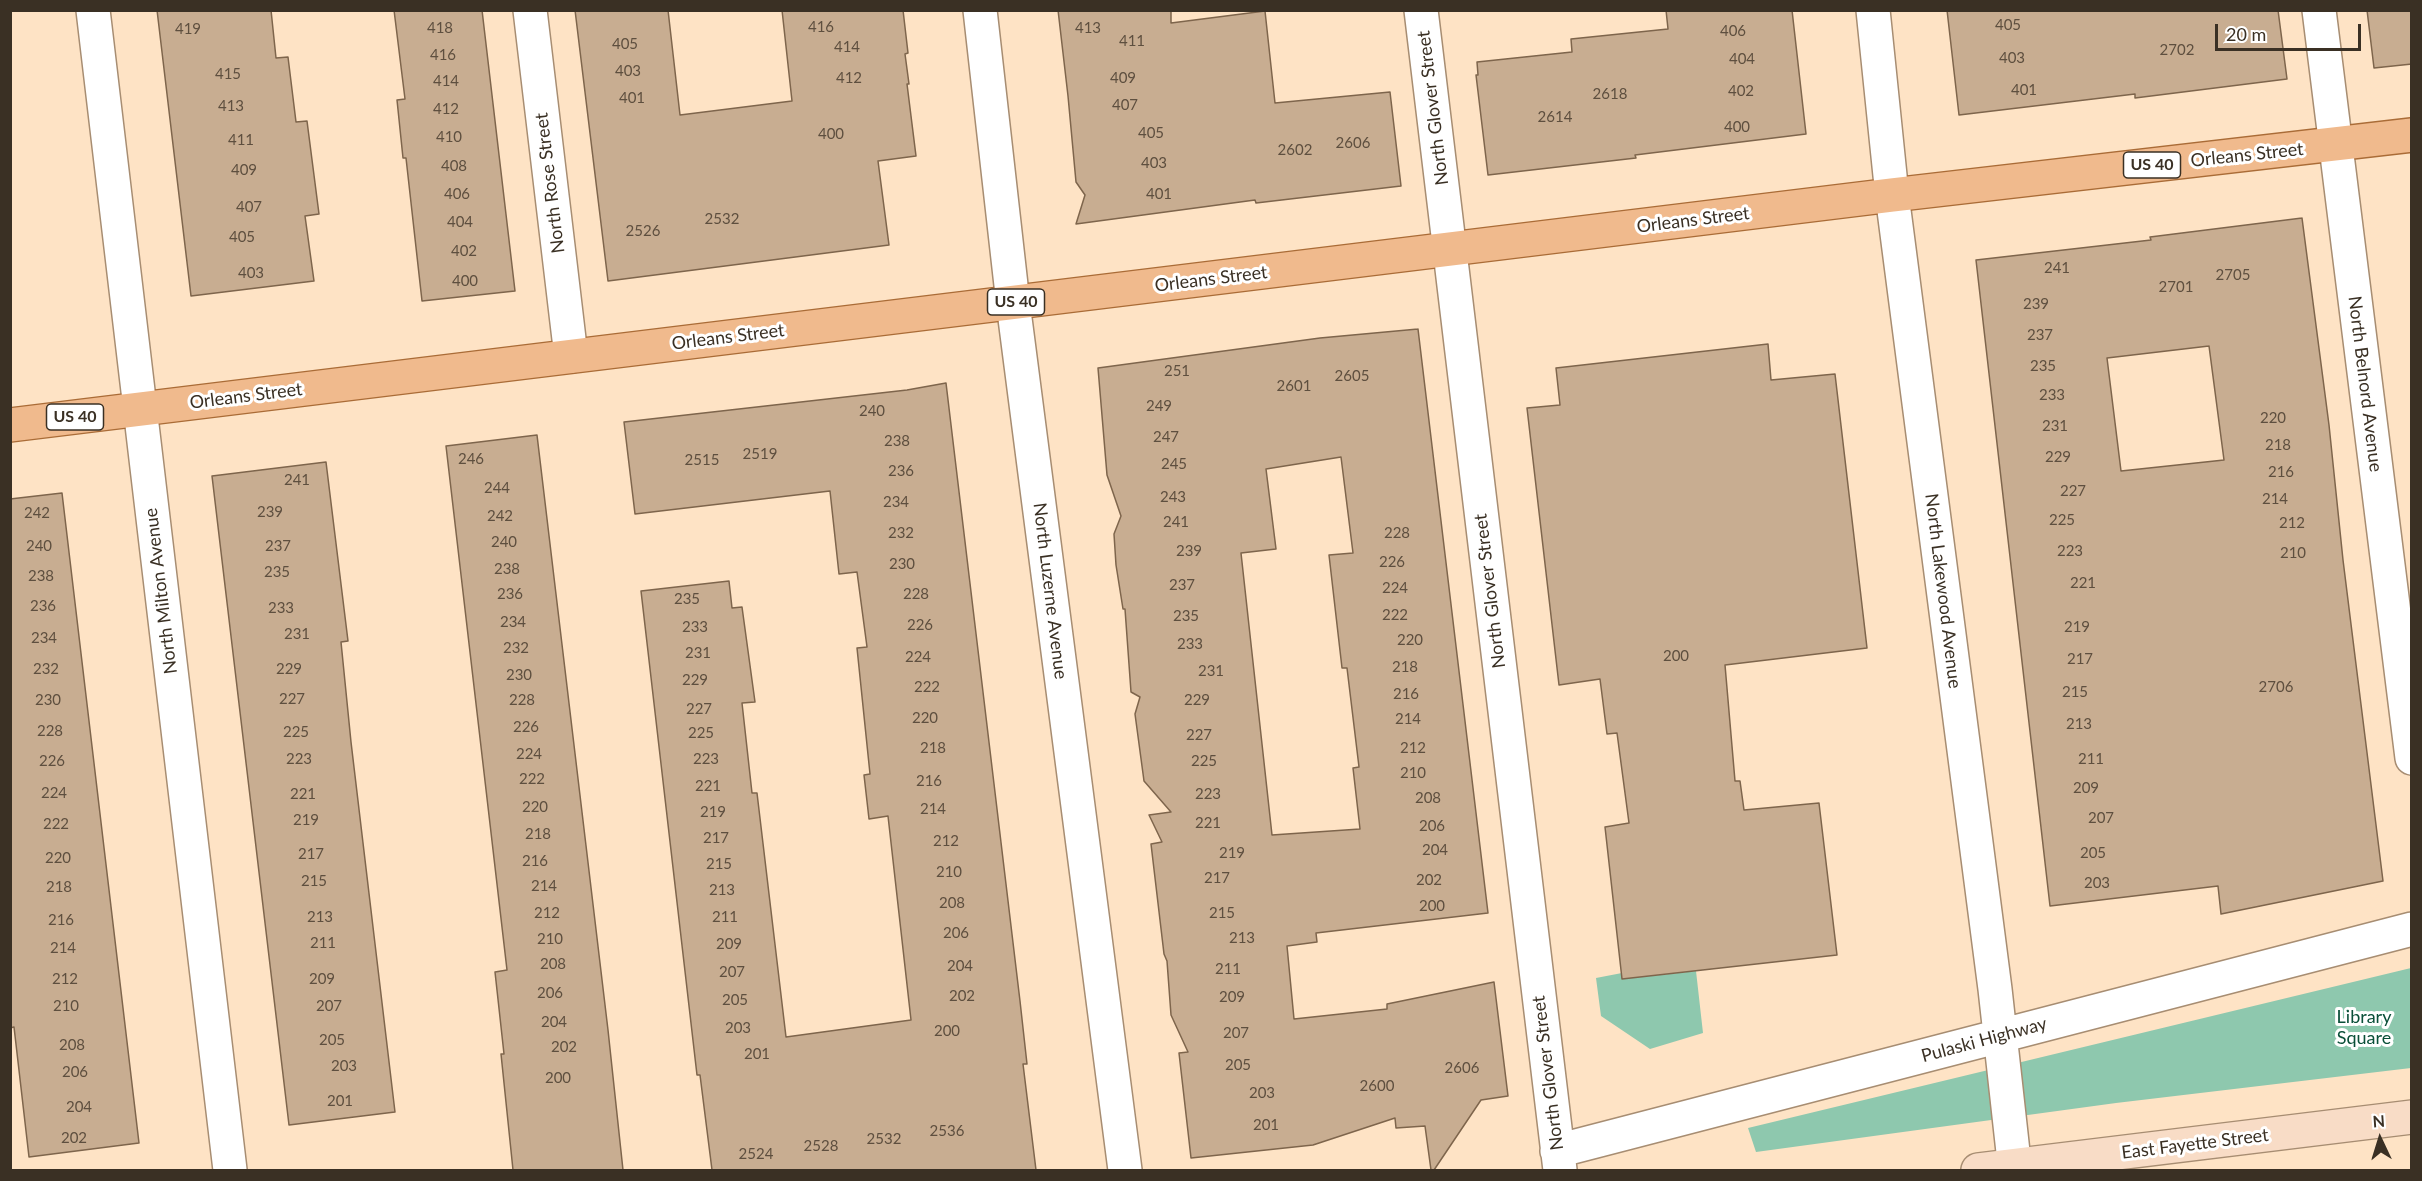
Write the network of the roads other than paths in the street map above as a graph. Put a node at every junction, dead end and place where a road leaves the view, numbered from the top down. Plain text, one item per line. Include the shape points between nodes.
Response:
1 (93, 10) edge
2 (530, 10) edge
3 (980, 10) edge
4 (1421, 10) edge
5 (1873, 10) edge
6 (2319, 10) edge
7 (2412, 135) edge
8 (2336, 146) junction
9 (1892, 195) junction
10 (1450, 249) junction
11 (1013, 303) junction
12 (571, 356) junction
13 (140, 409) junction
14 (10, 425) edge
15 (2412, 758) edge
16 (2412, 929) edge
17 (2000, 1036) junction
18 (2412, 1118) edge
19 (1558, 1161) edge
20 (2015, 1168) edge
21 (230, 1170) edge
22 (1125, 1170) edge
23 (1978, 1170) edge

1 - 13 street, North Milton Avenue
2 - 12 street, North Rose Street
3 - 11 street, North Luzerne Avenue
4 - 10 street, North Glover Street
5 - 9 street, North Lakewood Avenue
6 - 8 street, North Belnord Avenue
7 - 8 main road, Orleans Street / US 40
8 - 9 main road, Orleans Street / US 40
8 - 15 street, North Belnord Avenue
9 - 10 main road, Orleans Street / US 40
9 - 17 street, North Lakewood Avenue
10 - 11 main road, Orleans Street / US 40
10 - 19 street, North Glover Street
11 - 12 main road, Orleans Street / US 40
11 - 22 street, North Luzerne Avenue
12 - 13 main road, Orleans Street / US 40
13 - 14 main road, Orleans Street / US 40
13 - 21 street, North Milton Avenue
16 - 17 street, Pulaski Highway
17 - 19 street, Pulaski Highway
17 - 20 street, North Lakewood Avenue
18 - 20 main road, East Fayette Street
20 - 23 main road, East Fayette Street

